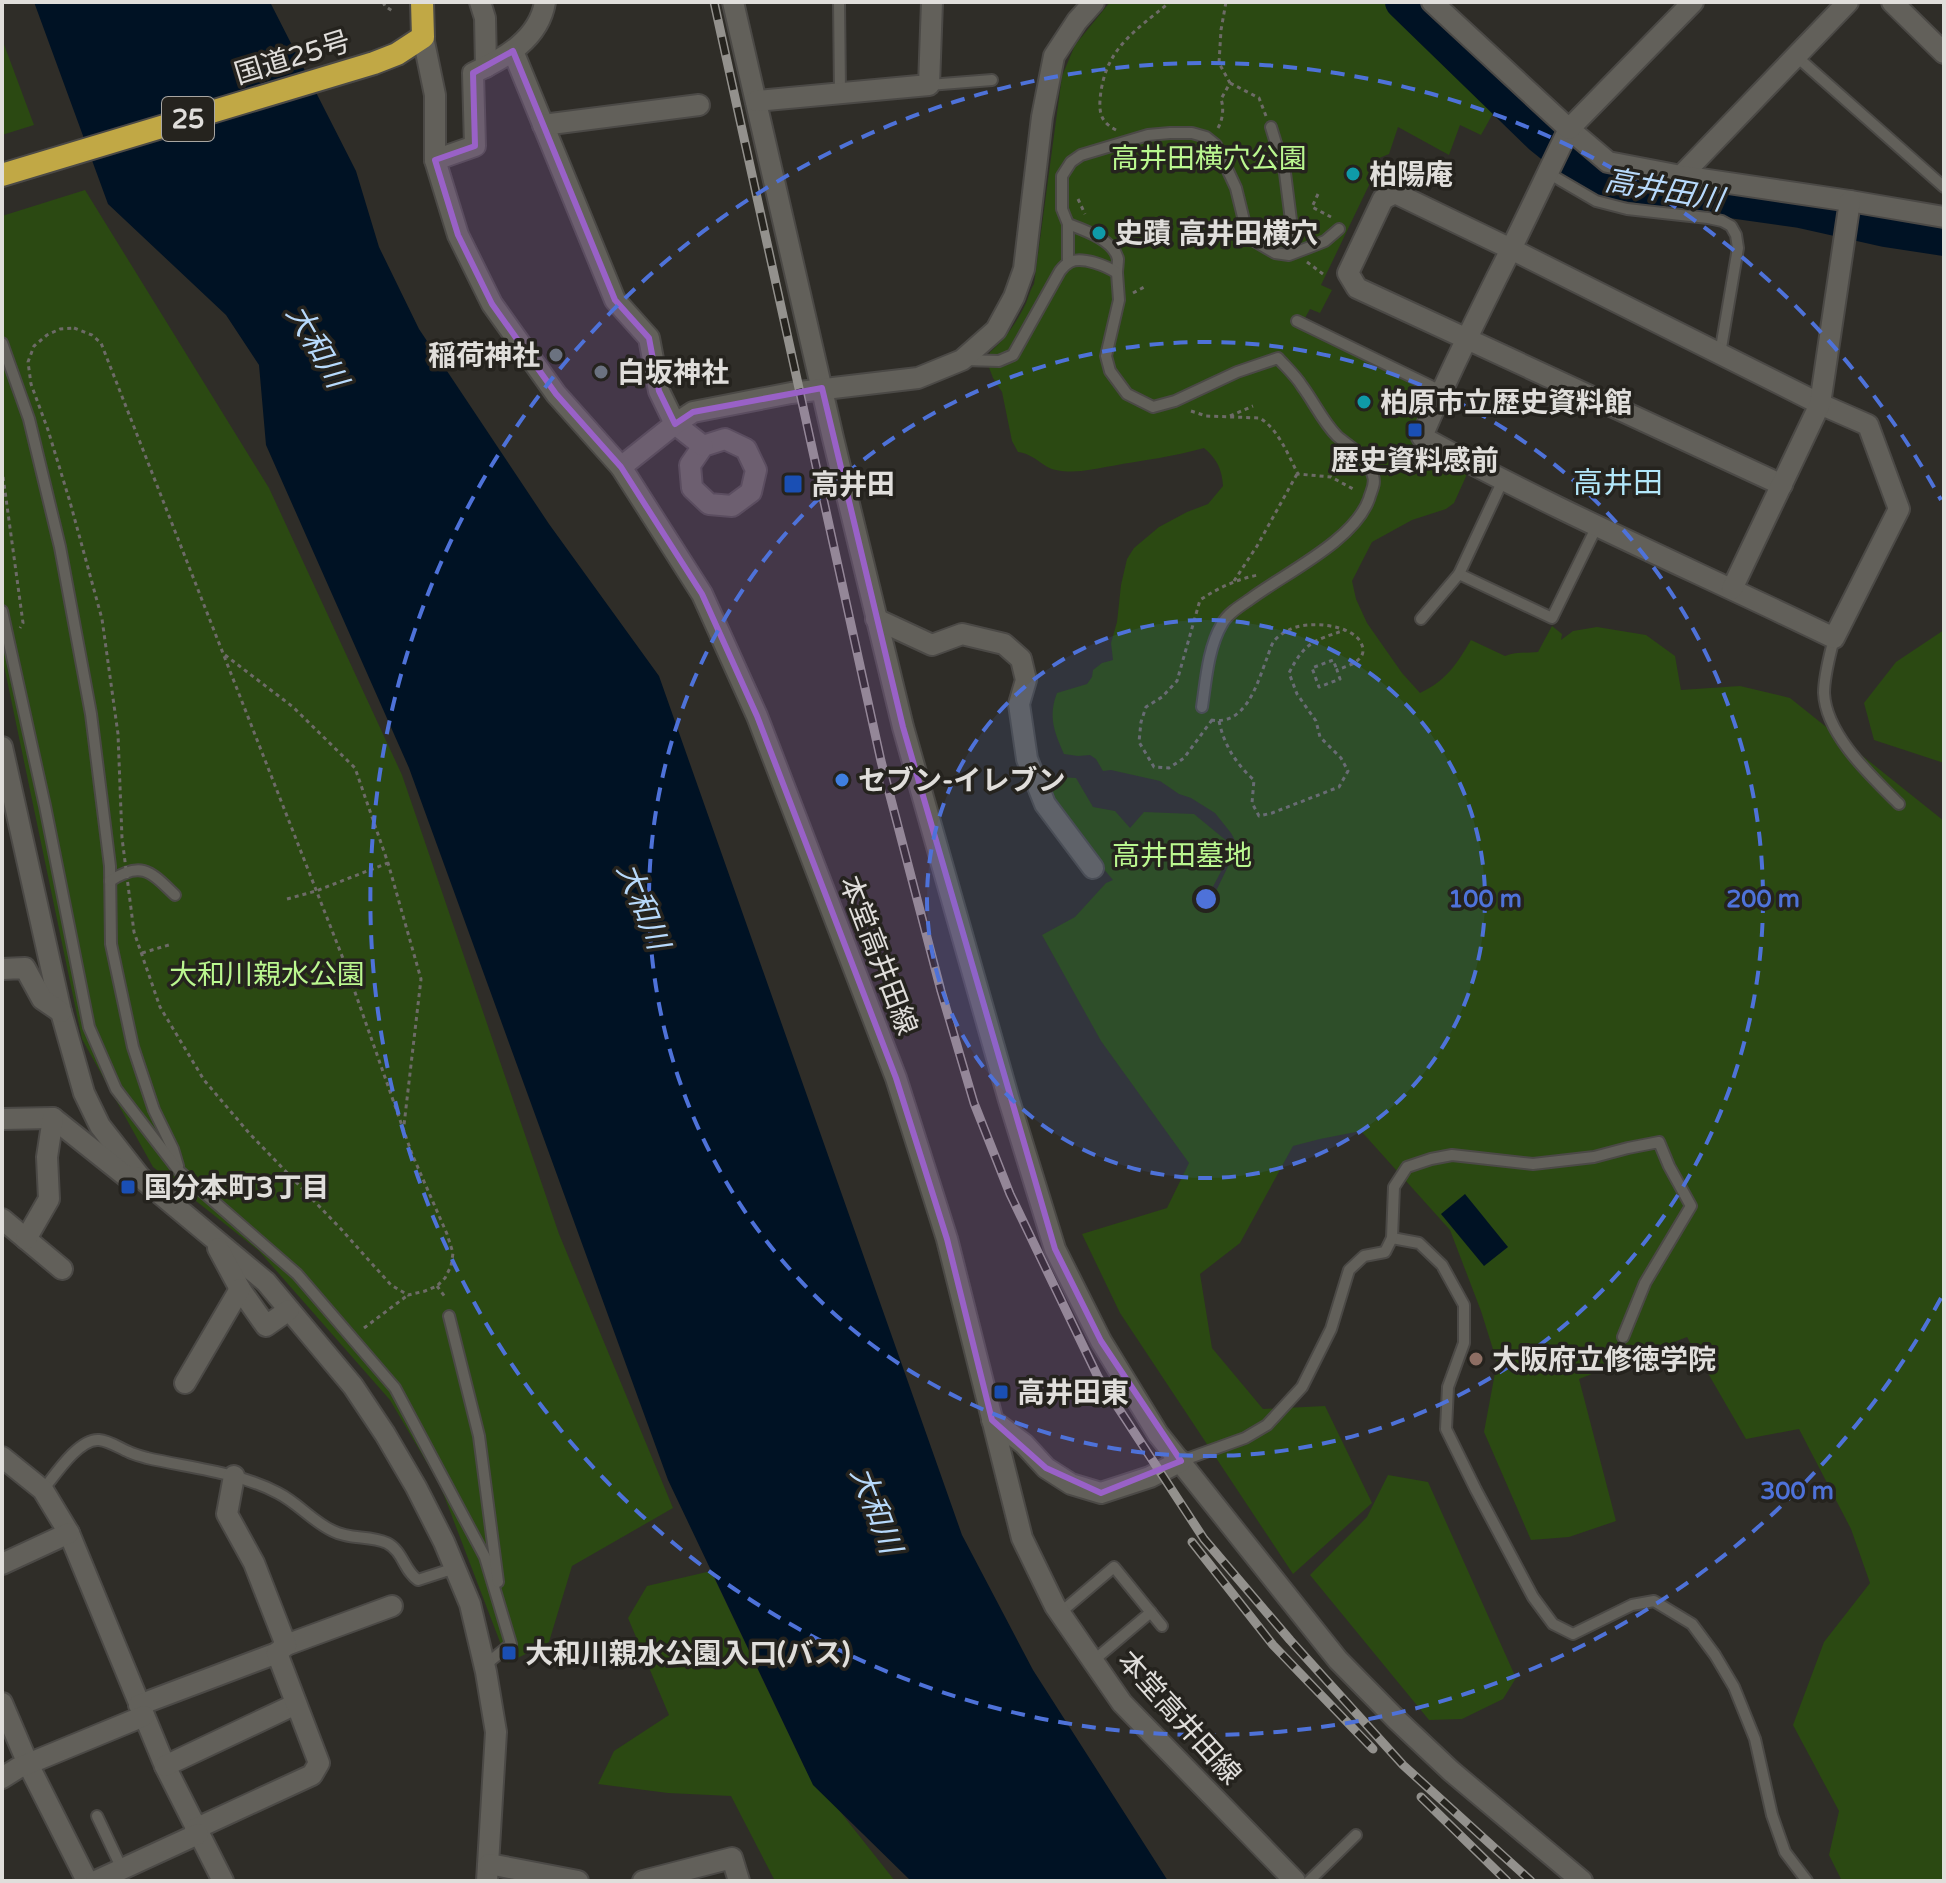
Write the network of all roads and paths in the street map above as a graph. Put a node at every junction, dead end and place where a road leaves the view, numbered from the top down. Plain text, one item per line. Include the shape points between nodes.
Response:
1 (383, 2) edge
2 (422, 2) edge
3 (480, 2) edge
4 (545, 2) edge
5 (733, 2) edge
6 (839, 2) edge
7 (932, 2) edge
8 (1094, 2) edge
9 (1170, 2) edge
10 (1226, 2) edge
11 (1432, 2) edge
12 (1693, 2) edge
13 (1848, 2) edge
14 (1892, 2) edge
15 (394, 12) dead end
16 (423, 37) junction
17 (513, 51) junction
18 (1944, 53) edge
19 (1796, 56) junction
20 (486, 67) junction
21 (992, 80) dead end
22 (1230, 83) junction
23 (929, 85) junction
24 (840, 92) junction
25 (756, 101) junction
26 (699, 105) dead end
27 (543, 125) junction
28 (1271, 127) joint
29 (1118, 131) dead end
30 (1210, 140) junction
31 (1558, 151) junction
32 (435, 160) junction
33 (2, 175) edge
34 (1681, 176) junction
35 (1944, 187) edge
36 (1318, 194) dead end
37 (1848, 215) junction
38 (1332, 217) dead end
39 (1944, 217) edge
40 (1068, 224) junction
41 (1339, 229) dead end
42 (1511, 249) junction
43 (1295, 252) junction
44 (1068, 262) junction
45 (1117, 273) junction
46 (1297, 321) dead end
47 (1466, 340) junction
48 (2, 343) edge
49 (1720, 354) junction
50 (962, 360) junction
51 (822, 388) junction
52 (1441, 391) junction
53 (1175, 401) junction
54 (1820, 404) junction
55 (1253, 406) dead end
56 (1228, 417) junction
57 (675, 424) junction
58 (703, 446) dead end
59 (621, 467) junction
60 (2, 469) edge
61 (1298, 474) junction
62 (1503, 480) junction
63 (1782, 485) junction
64 (1369, 497) junction
65 (1597, 526) junction
66 (1459, 574) junction
67 (1282, 577) junction
68 (1234, 581) junction
69 (1732, 589) junction
70 (2, 611) edge
71 (876, 619) junction
72 (1421, 619) dead end
73 (1345, 630) junction
74 (1834, 638) junction
75 (9, 645) junction
76 (223, 654) junction
77 (1337, 670) junction
78 (1202, 707) dead end
79 (1219, 721) junction
80 (2, 747) edge
81 (4, 771) edge
82 (1899, 804) dead end
83 (388, 863) junction
84 (1093, 868) dead end
85 (126, 870) junction
86 (110, 881) junction
87 (316, 891) junction
88 (175, 895) dead end
89 (287, 899) dead end
90 (172, 944) dead end
91 (142, 953) junction
92 (2, 969) edge
93 (61, 1012) junction
94 (53, 1118) junction
95 (2, 1119) edge
96 (403, 1129) junction
97 (179, 1171) junction
98 (140, 1177) junction
99 (2, 1219) edge
100 (213, 1238) junction
101 (1392, 1238) junction
102 (26, 1239) junction
103 (62, 1269) dead end
104 (437, 1286) junction
105 (240, 1289) junction
106 (408, 1295) junction
107 (445, 1297) dead end
108 (289, 1310) junction
109 (449, 1316) dead end
110 (351, 1337) junction
111 (1623, 1337) dead end
112 (185, 1383) dead end
113 (992, 1420) junction
114 (2, 1457) edge
115 (1181, 1461) junction
116 (234, 1476) junction
117 (43, 1490) junction
118 (69, 1533) junction
119 (2, 1564) edge
120 (455, 1568) junction
121 (392, 1606) dead end
122 (502, 1612) junction
123 (1151, 1612) junction
124 (1060, 1613) junction
125 (1162, 1626) dead end
126 (281, 1649) junction
127 (1093, 1661) junction
128 (484, 1666) junction
129 (2, 1703) edge
130 (296, 1704) junction
131 (142, 1710) junction
132 (28, 1764) junction
133 (165, 1766) junction
134 (2, 1778) edge
135 (97, 1816) dead end
136 (197, 1832) junction
137 (1356, 1835) dead end
138 (122, 1869) junction
139 (488, 1872) edge
140 (87, 1881) edge
141 (96, 1881) edge
142 (223, 1881) edge
143 (578, 1881) edge
144 (643, 1881) edge
145 (739, 1881) edge
146 (1295, 1881) edge
147 (1309, 1881) edge
148 (1582, 1881) edge
149 (1807, 1881) edge

1 - 15 path
2 - 16 highway
3 - 20 street
4 - 17 street via 535,29
5 - 25 street
6 - 24 lane
7 - 23 street
8 - 50 street via 1054,56 1024,269 1014,297 996,330
9 - 29 path via 1119,46 1106,67 1102,120
10 - 22 path via 1219,63
11 - 31 street
12 - 31 street
13 - 19 street
14 - 18 street
16 - 32 street, 本堂高井田線 via 435,95
16 - 33 highway, 国道25号 / 25 via 374,63
17 - 20 street
17 - 27 street
19 - 34 street
19 - 35 lane
20 - 32 street via 473,73 475,146
21 - 23 lane
22 - 28 path via 1259,98
22 - 30 path via 1221,99 1220,124
23 - 24 street
24 - 25 street
25 - 51 street
26 - 27 street
27 - 57 street via 615,300 649,338 659,391
28 - 43 lane via 1285,173
30 - 40 lane via 1192,133 1148,135 1081,155 1062,176 1062,209
30 - 43 lane via 1236,188 1247,233 1275,253
31 - 34 street
31 - 42 street
31 - 49 lane via 1596,201 1731,226 1738,248
32 - 59 street, 本堂高井田線 via 458,235 492,304 556,394
34 - 37 street
36 - 38 path via 1312,207
37 - 39 street
37 - 54 street
40 - 44 lane
40 - 45 lane via 1109,245 1117,255
41 - 43 lane via 1325,241
42 - 47 street
42 - 47 street via 1395,193 1383,199 1348,273 1357,288
42 - 49 street
44 - 45 lane via 1106,266
44 - 50 lane via 1013,355 999,361
45 - 53 lane via 1119,300 1106,356 1110,371 1127,394 1144,403 1153,407
46 - 52 lane
47 - 52 street
47 - 63 street
48 - 86 lane via 29,419 60,547 91,714
49 - 54 street
50 - 51 street via 918,378
51 - 57 street via 693,412
51 - 71 street
52 - 62 street via 1422,437
53 - 56 path via 1206,416
53 - 64 lane via 1278,358 1327,424 1363,455 1375,480
54 - 63 street
54 - 74 street via 1868,425 1899,509
55 - 56 path
56 - 61 path via 1268,422
57 - 58 street
57 - 59 street
59 - 113 street, 本堂高井田線 via 702,594 757,716 896,1078 947,1239
60 - 75 path via 23,623
61 - 64 path via 1331,477
61 - 68 path
62 - 65 street
62 - 66 lane
63 - 69 street
64 - 67 lane via 1349,529
65 - 66 lane via 1552,618
65 - 69 street
66 - 72 lane
67 - 68 path
67 - 78 lane via 1223,621
68 - 79 path via 1200,600 1177,681 1146,707 1139,742 1154,767 1169,768 1184,758 1212,720
69 - 74 street
70 - 75 lane
71 - 84 street via 932,645 962,634 1004,644 1021,659 1026,680 1019,704 1027,759 1045,804
71 - 115 street via 1055,1249 1101,1341 1158,1434
73 - 77 path via 1360,639 1364,650 1353,664
73 - 79 path via 1311,624 1274,640 1242,712
73 - 79 path via 1304,648 1289,673 1320,737 1345,764 1348,771 1339,787 1259,816 1252,803 1254,780 1232,755
74 - 82 lane via 1824,694 1832,722 1856,760
75 - 97 lane via 89,1027 116,1089
76 - 83 path via 293,707 355,768
76 - 85 path via 101,343 74,328 47,335 34,346 28,362 31,384 102,619 118,734
76 - 87 path
77 - 77 path via 1340,679 1319,687 1312,668 1333,660
80 - 81 street
81 - 93 street
83 - 87 path
83 - 96 path via 421,979
85 - 86 lane
85 - 88 lane via 152,872
85 - 91 path
86 - 97 lane via 111,944 133,1047
87 - 89 path
87 - 96 path
90 - 91 path
91 - 106 path via 160,1007 204,1080 391,1285
92 - 93 street via 25,968 42,999
93 - 98 street via 84,1093 100,1126
94 - 95 street
94 - 98 street via 127,1177
94 - 102 street via 47,1157 49,1199
96 - 104 path via 453,1253
97 - 110 lane via 297,1274
98 - 100 street
99 - 102 street
100 - 105 street
100 - 108 street via 266,1282
101 - 111 lane via 1394,1187 1407,1167 1452,1155 1533,1164 1659,1142 1691,1206 1645,1283
101 - 115 lane via 1385,1252 1364,1256 1349,1270 1331,1329 1302,1387 1267,1425
101 - 149 lane via 1419,1243 1442,1265 1464,1305 1464,1343 1448,1387 1446,1429 1533,1597 1553,1624 1573,1634 1632,1605 1654,1601 1692,1624 1734,1687 1755,1739 1785,1852
102 - 103 street
104 - 106 path
104 - 107 path
105 - 108 street via 266,1326
105 - 112 street
106 - 110 path
108 - 120 street via 353,1386 385,1434
109 - 122 lane via 479,1436
110 - 122 lane via 395,1388 485,1557
113 - 115 street via 1046,1468 1071,1484 1101,1493
113 - 124 street, 本堂高井田線 via 1022,1538
114 - 117 street
115 - 148 street via 1338,1660 1451,1771
116 - 117 lane via 147,1458 96,1439 73,1453
116 - 120 lane via 291,1500 334,1532 386,1543 418,1580
116 - 126 street via 227,1514 254,1563
117 - 118 street
118 - 119 street
118 - 131 street
120 - 128 street via 470,1604
121 - 126 street
122 - 128 lane via 511,1644
123 - 124 lane via 1114,1567
123 - 125 lane
123 - 127 lane
124 - 127 street, 本堂高井田線
126 - 130 street
126 - 131 street
127 - 146 street, 本堂高井田線 via 1122,1703
128 - 139 street via 496,1732
129 - 132 street
130 - 133 street
130 - 136 street via 319,1763 312,1775
131 - 132 street
131 - 133 street
132 - 134 street
132 - 140 street
133 - 136 street
135 - 138 lane
136 - 138 street
136 - 142 street
137 - 147 lane
138 - 141 street
139 - 143 street
144 - 145 street via 732,1858

